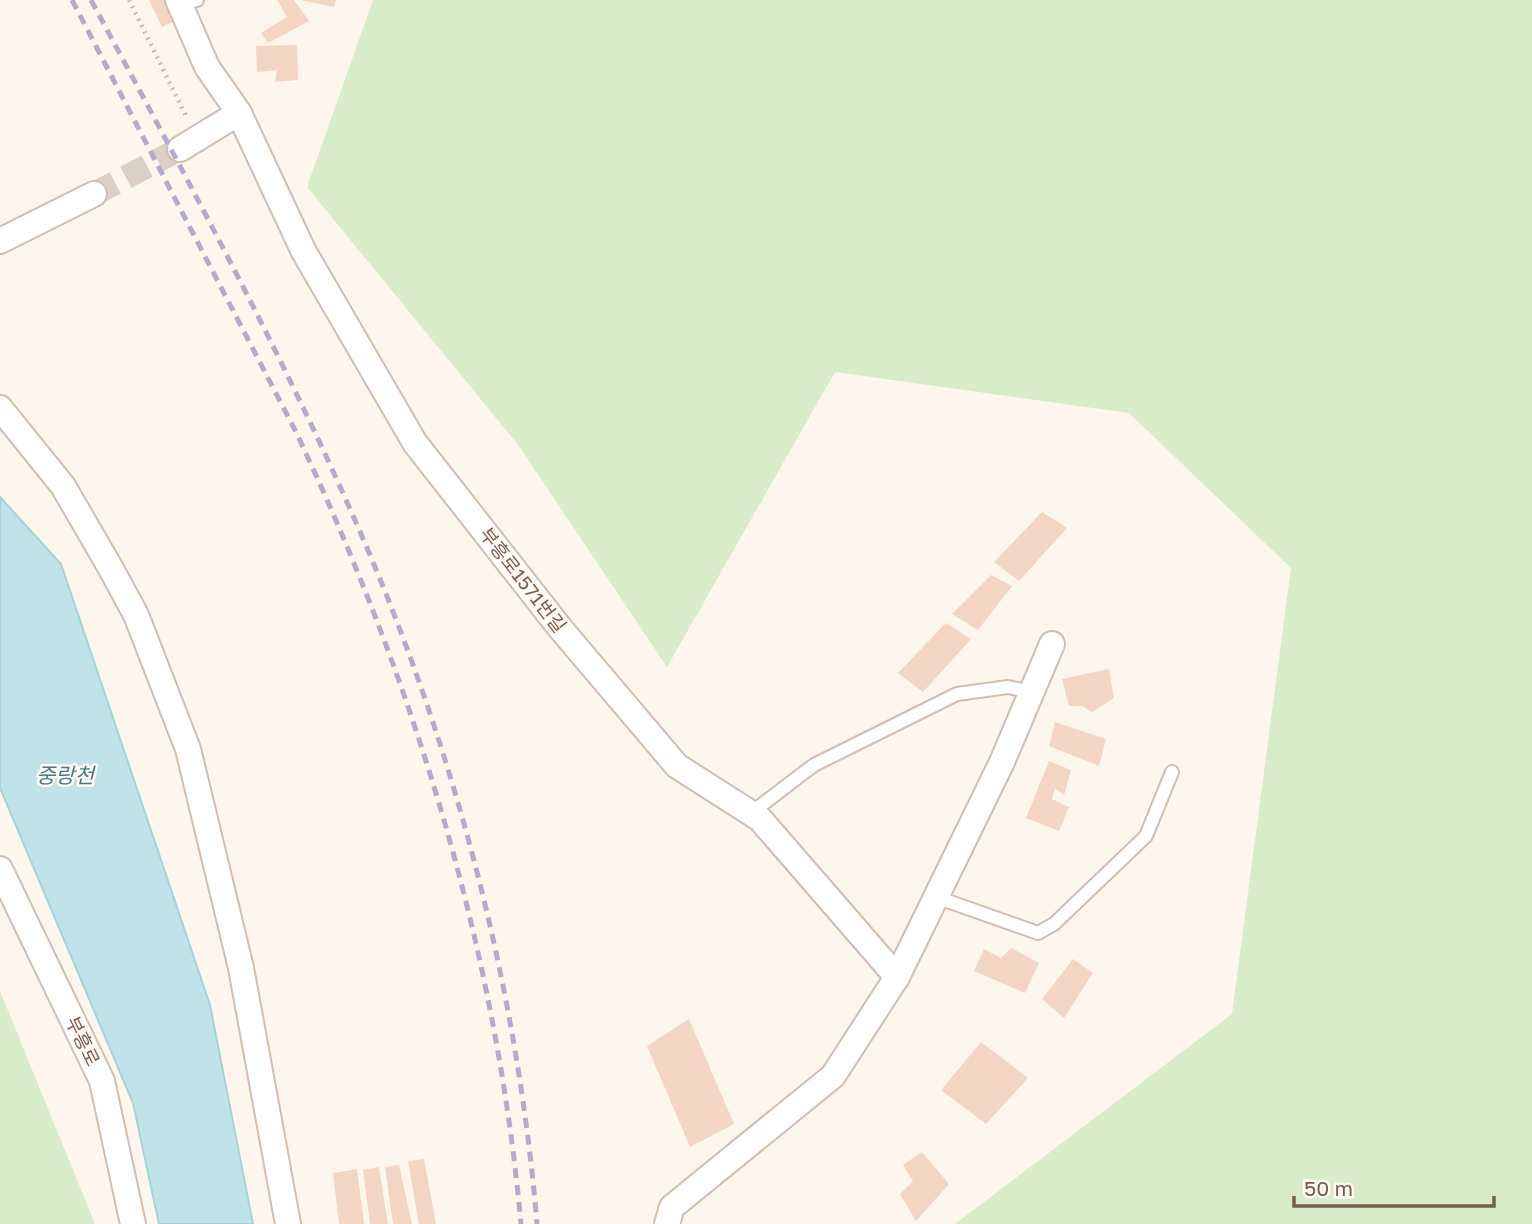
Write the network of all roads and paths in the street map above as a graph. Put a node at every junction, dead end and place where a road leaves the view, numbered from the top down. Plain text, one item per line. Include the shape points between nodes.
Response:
1 (129, 0) edge
2 (185, 1) edge
3 (239, 113) junction
4 (188, 144) joint
5 (94, 194) tunnel mouth
6 (0, 241) edge
7 (0, 408) edge
8 (1052, 644) dead end
9 (1031, 692) junction
10 (1172, 772) dead end
11 (751, 813) junction
12 (0, 869) edge
13 (936, 897) junction
14 (897, 977) junction
15 (133, 1224) edge
16 (288, 1224) edge
17 (667, 1224) edge

1 - 4 path
2 - 3 street, 부흥로1571번길 via 207,67
3 - 4 street
3 - 11 street, 부흥로1571번길 via 304,252 415,443 560,628 677,766
5 - 6 street
7 - 16 street via 63,486 110,567 136,615 188,749 241,968
8 - 9 street
9 - 11 lane via 1008,687 957,694 814,765
9 - 13 street
10 - 13 lane via 1146,836 1054,924 1038,933
11 - 14 street, 부흥로1571번길
12 - 15 street, 부흥로 via 102,1081
13 - 14 street
14 - 17 street via 832,1076 673,1207

